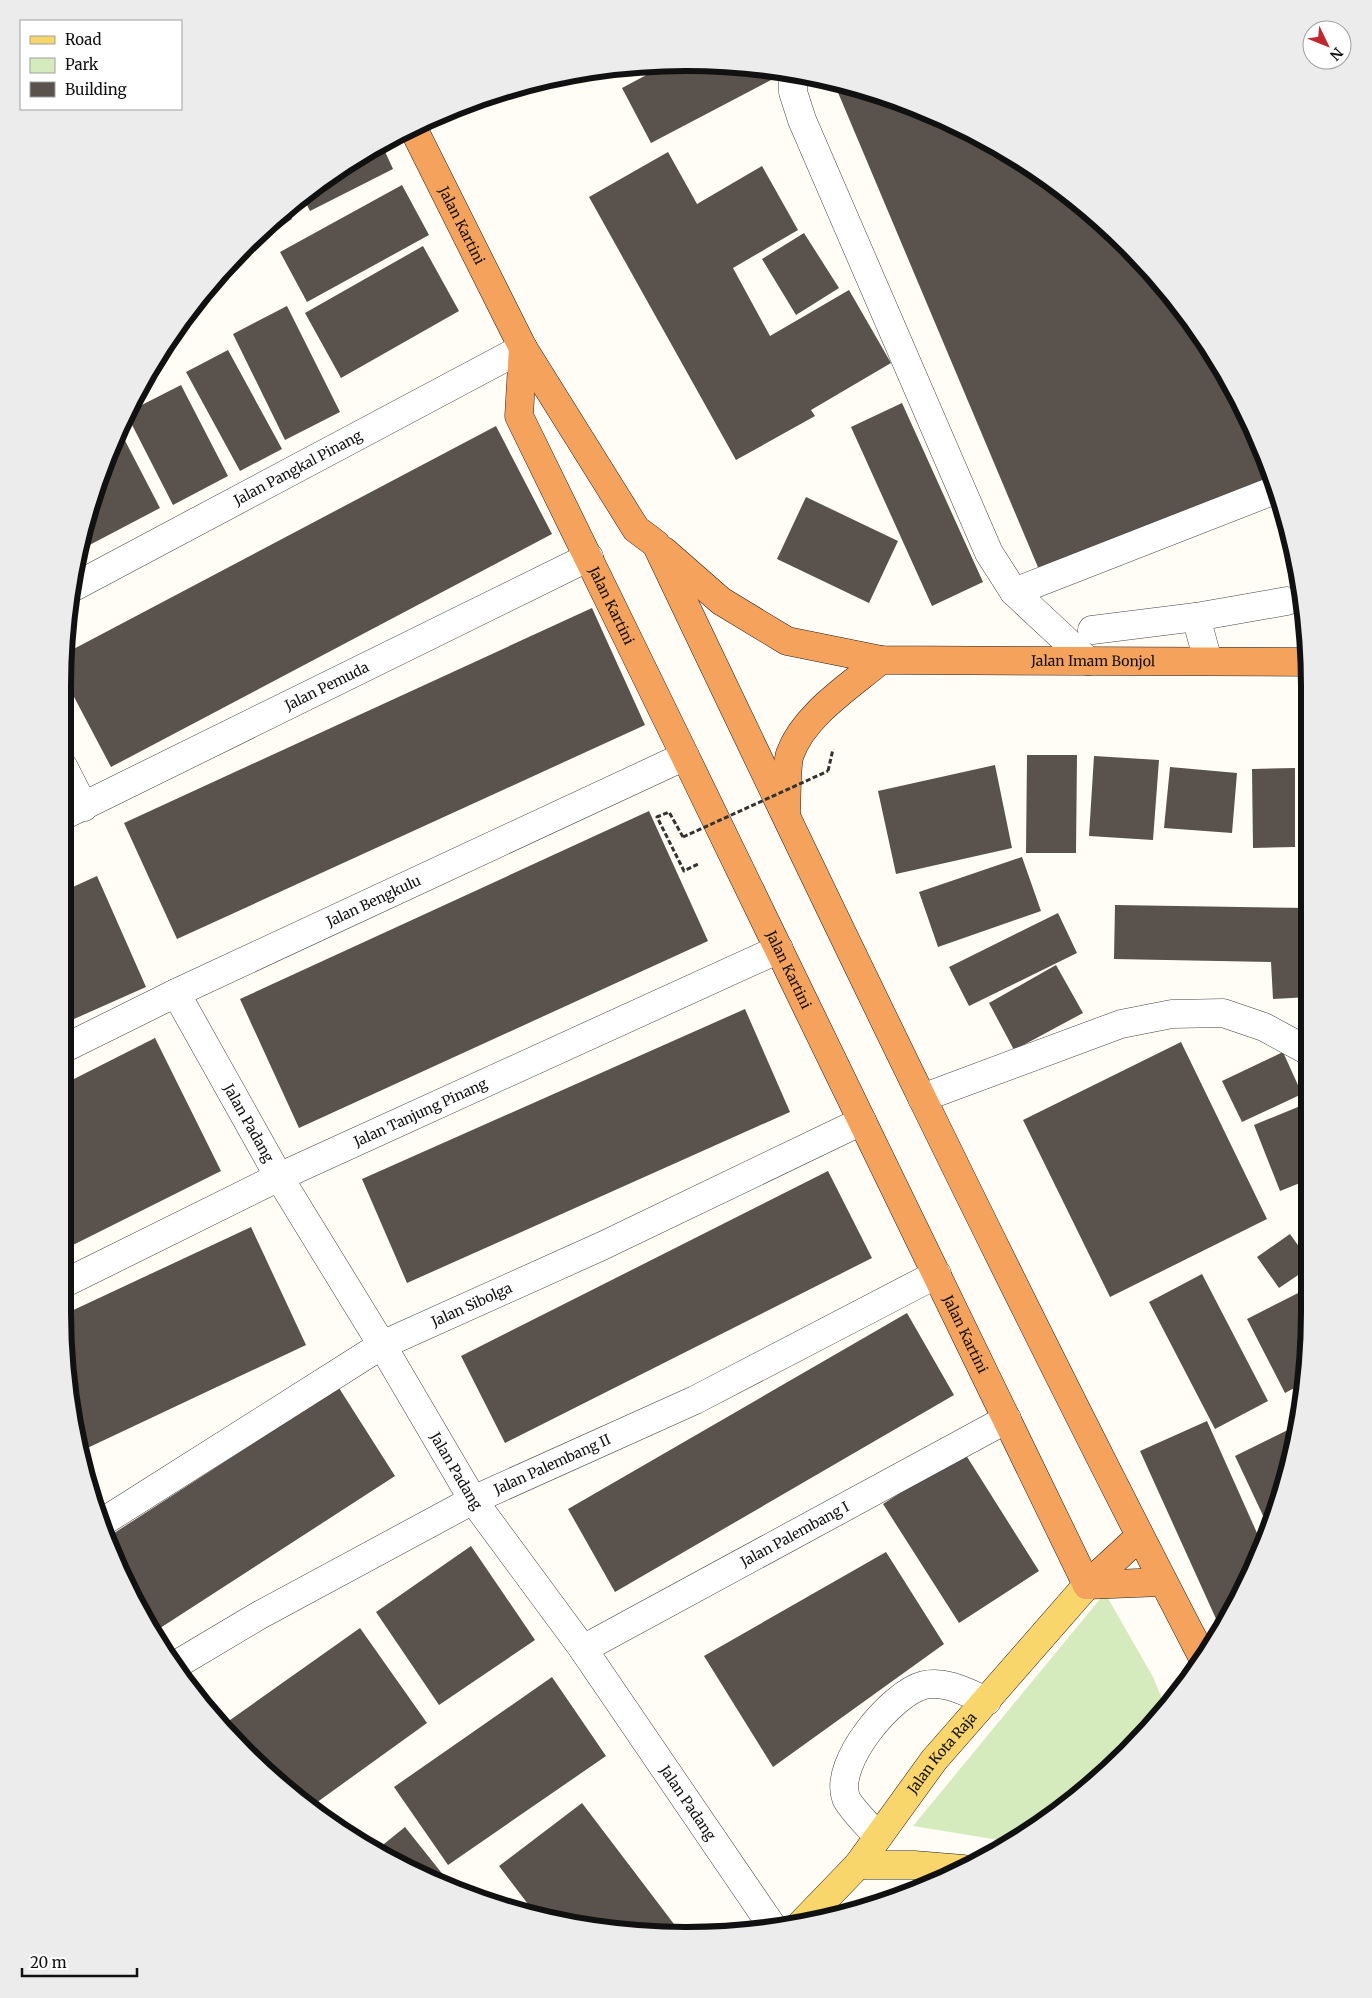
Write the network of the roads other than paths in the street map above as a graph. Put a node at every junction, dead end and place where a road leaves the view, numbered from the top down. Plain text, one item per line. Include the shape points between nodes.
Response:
1 (793, 81) edge
2 (416, 134) edge
3 (523, 348) junction
4 (1269, 492) edge
5 (656, 544) junction
6 (589, 558) junction
7 (80, 584) edge
8 (1014, 592) junction
9 (1287, 601) dead end
10 (1196, 617) junction
11 (1092, 630) dead end
12 (881, 660) junction
13 (1088, 661) junction
14 (1208, 661) junction
15 (1300, 662) edge
16 (686, 756) junction
17 (71, 799) edge
18 (74, 811) edge
19 (786, 817) junction
20 (779, 949) junction
21 (176, 994) junction
22 (71, 1045) edge
23 (1301, 1047) edge
24 (922, 1098) junction
25 (862, 1121) junction
26 (279, 1177) junction
27 (936, 1274) junction
28 (71, 1280) edge
29 (382, 1344) junction
30 (1007, 1419) junction
31 (473, 1500) junction
32 (107, 1519) edge
33 (1139, 1537) junction
34 (1163, 1582) junction
35 (1087, 1585) junction
36 (583, 1649) junction
37 (1199, 1651) edge
38 (181, 1662) edge
39 (987, 1701) junction
40 (878, 1837) junction
41 (858, 1865) junction
42 (948, 1868) edge
43 (811, 1914) edge
44 (768, 1921) edge

1 - 8 street via 802,120 989,552
2 - 3 highway, Jalan Kartini
3 - 5 highway, Jalan Kartini via 636,529
3 - 6 highway, Jalan Kartini via 519,416
3 - 7 street, Jalan Pangkal Pinang
4 - 8 street
5 - 12 highway, Jalan Imam Bonjol via 721,601 787,640
5 - 19 highway, Jalan Kartini
6 - 16 highway, Jalan Kartini
6 - 18 street, Jalan Pemuda
8 - 13 street
9 - 10 street
10 - 11 street
10 - 14 street
12 - 13 highway, Jalan Imam Bonjol
12 - 19 highway via 802,730 790,755
13 - 14 highway, Jalan Imam Bonjol
14 - 15 highway, Jalan Imam Bonjol
16 - 20 highway, Jalan Kartini
16 - 21 street, Jalan Bengkulu
17 - 18 street
19 - 24 highway, Jalan Kartini
20 - 25 highway, Jalan Kartini
20 - 26 street, Jalan Tanjung Pinang
21 - 22 street, Jalan Bengkulu
21 - 26 street, Jalan Padang
23 - 24 street via 1264,1027 1224,1013 1172,1014 1121,1024
24 - 33 highway, Jalan Kartini
25 - 27 highway, Jalan Kartini
25 - 29 street, Jalan Sibolga via 602,1246
26 - 28 street, Jalan Tanjung Pinang
26 - 29 street, Jalan Padang
27 - 30 highway, Jalan Kartini
27 - 31 street, Jalan Palembang II via 695,1400
29 - 31 street, Jalan Padang
29 - 32 street, Jalan Sibolga
30 - 35 highway, Jalan Kartini
30 - 36 street, Jalan Palembang I
31 - 36 street, Jalan Padang
31 - 38 street, Jalan Palembang II via 258,1616
33 - 34 highway, Jalan Kartini
33 - 35 highway
34 - 35 highway
34 - 37 highway, Jalan Kartini
35 - 39 main road, Jalan Kota Raja
36 - 44 street, Jalan Padang
39 - 40 main road, Jalan Kota Raja via 934,1760
39 - 40 street via 954,1687 924,1685 880,1718 860,1742 850,1759 844,1787 847,1800
40 - 41 main road, Jalan Kota Raja
41 - 42 main road
41 - 43 main road, Jalan Kota Raja

